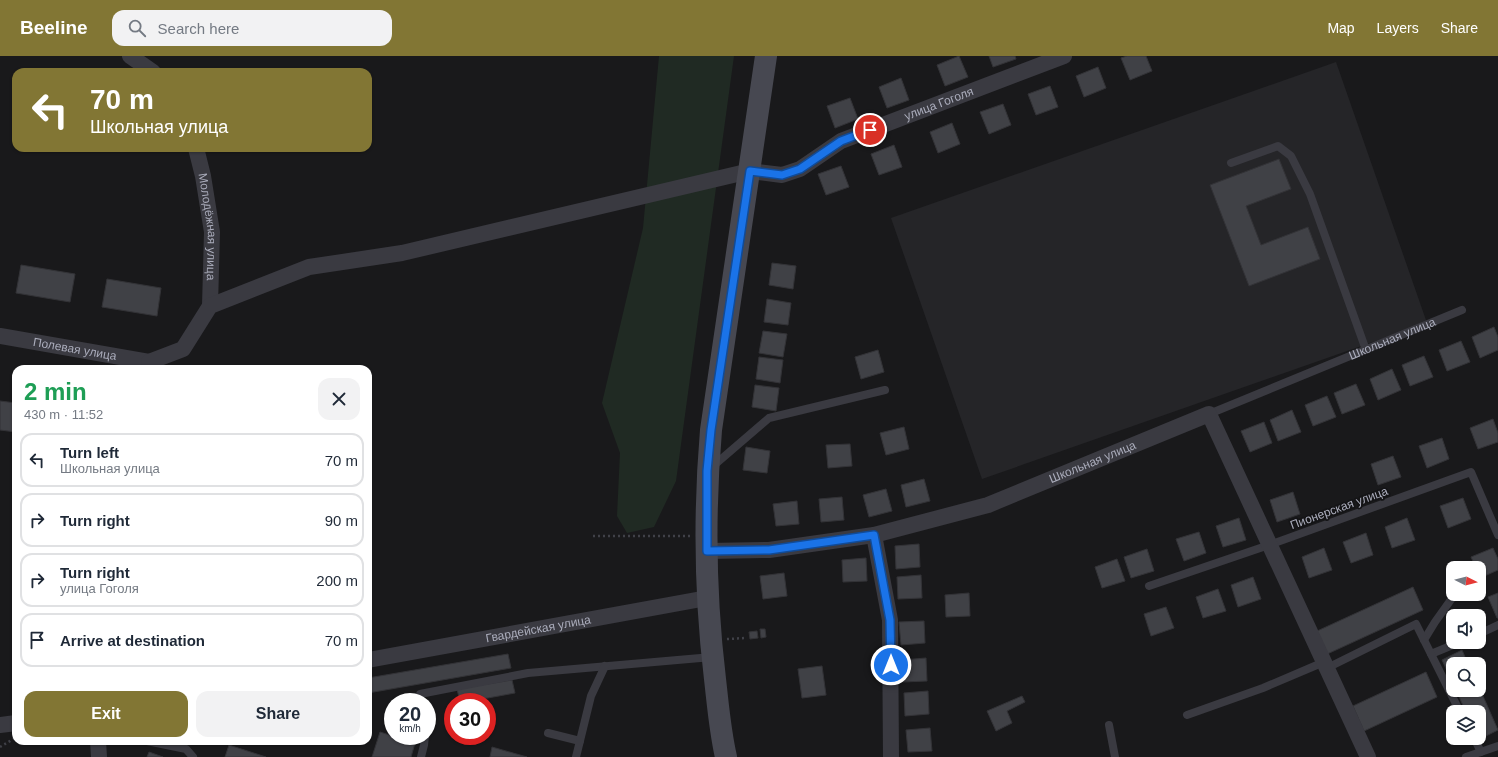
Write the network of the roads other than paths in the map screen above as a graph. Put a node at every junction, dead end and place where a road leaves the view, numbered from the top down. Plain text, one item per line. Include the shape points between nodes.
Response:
1 (130, 56) edge
2 (766, 56) edge
3 (1064, 56) edge
4 (147, 68) edge
5 (197, 152) edge
6 (1231, 164) dead end
7 (750, 171) junction
8 (210, 306) junction
9 (1462, 310) dead end
10 (0, 336) edge
11 (1366, 350) junction
12 (147, 365) edge
13 (154, 365) edge
14 (885, 390) dead end
15 (1209, 414) junction
16 (707, 471) junction
17 (874, 535) junction
18 (1498, 535) edge
19 (707, 544) junction
20 (1270, 545) junction
21 (1149, 586) dead end
22 (708, 598) junction
23 (1450, 601) edge
24 (1498, 625) edge
25 (1486, 631) edge
26 (1424, 640) junction
27 (1446, 648) edge
28 (1431, 654) junction
29 (712, 657) junction
30 (372, 659) edge
31 (1325, 665) junction
32 (605, 666) junction
33 (425, 693) edge
34 (1456, 705) edge
35 (1187, 715) dead end
36 (12, 724) edge
37 (0, 725) edge
38 (1109, 725) dead end
39 (548, 733) dead end
40 (580, 741) junction
41 (98, 745) edge
42 (166, 745) edge
43 (424, 745) edge
44 (1478, 745) edge
45 (1498, 746) edge
46 (1481, 752) junction
47 (99, 757) edge
48 (193, 757) edge
49 (421, 757) edge
50 (576, 757) edge
51 (726, 757) edge
52 (891, 757) edge
53 (1115, 757) edge
54 (1368, 757) edge
55 (1466, 757) edge

1 - 4 street
2 - 7 main road
3 - 7 street, улица Гоголя via 841,141 800,169 782,175
5 - 8 street, Молодёжная улица via 212,232
6 - 11 lane via 1278,146 1291,156 1310,194
7 - 8 street via 402,253 309,267
7 - 16 main road
8 - 13 street via 183,349
9 - 11 lane, Школьная улица
10 - 12 street, Полевая улица
11 - 15 lane, Школьная улица
14 - 16 lane via 769,418
15 - 17 street, Школьная улица via 988,505
15 - 20 street
16 - 19 main road
17 - 19 street, Школьная улица via 769,550
17 - 52 street via 890,620
18 - 20 lane, Пионерская улица via 1471,472
19 - 22 main road
20 - 21 lane, Пионерская улица
20 - 31 street
22 - 29 main road
22 - 30 street, Гвардейская улица
23 - 26 lane
24 - 25 lane
26 - 28 lane
26 - 31 lane via 1416,624
27 - 28 lane
28 - 34 lane
29 - 32 lane
29 - 51 main road
31 - 35 lane
31 - 54 street
32 - 33 lane via 528,673
32 - 40 lane via 591,696
36 - 37 street
38 - 53 lane
39 - 40 lane
40 - 50 lane
41 - 47 street
42 - 48 lane via 186,749
43 - 49 lane
44 - 46 lane
45 - 46 lane
46 - 55 lane

